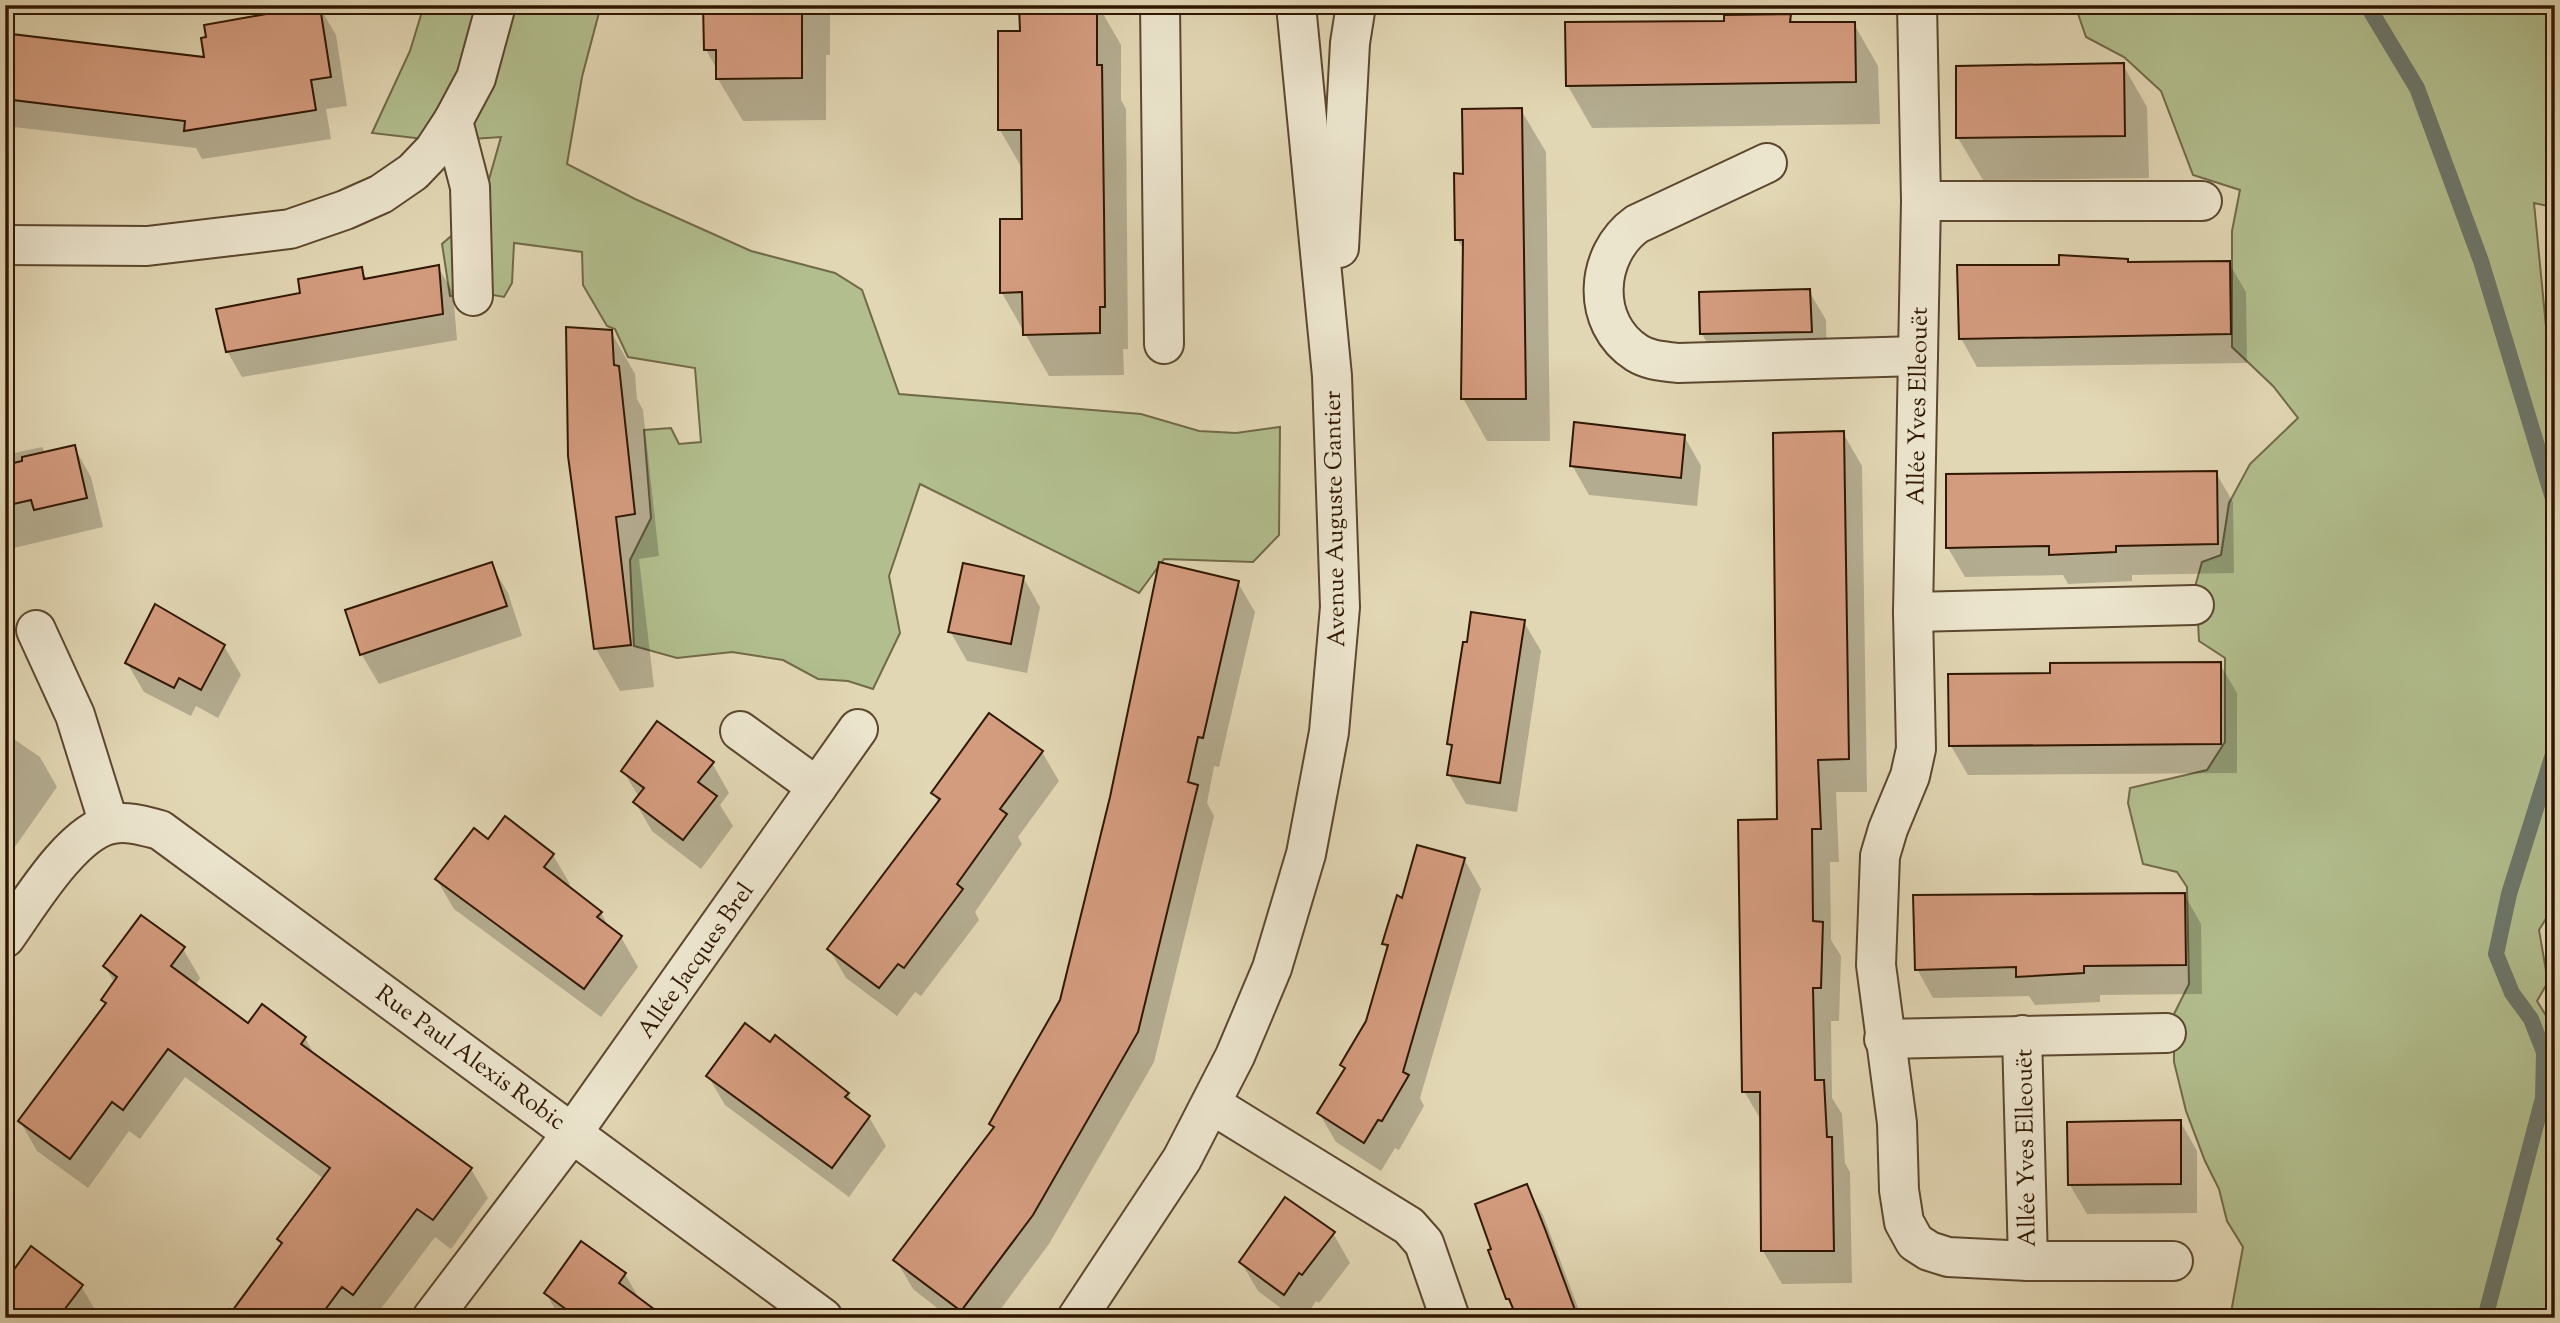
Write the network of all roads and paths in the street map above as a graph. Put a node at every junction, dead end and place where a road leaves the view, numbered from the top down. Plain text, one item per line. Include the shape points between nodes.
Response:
1 (496, 5) edge
2 (1160, 5) edge
3 (1296, 5) edge
4 (1356, 5) edge
5 (1917, 5) edge
6 (453, 121) junction
7 (1768, 163) dead end
8 (1921, 201) junction
9 (2202, 201) dead end
10 (5, 245) edge
11 (473, 296) dead end
12 (1164, 344) dead end
13 (1919, 356) junction
14 (1332, 376) junction
15 (2194, 605) dead end
16 (1913, 612) junction
17 (36, 630) dead end
18 (858, 729) dead end
19 (740, 731) dead end
20 (817, 787) junction
21 (108, 824) junction
22 (5, 938) edge
23 (2166, 1033) dead end
24 (2022, 1035) junction
25 (1884, 1039) junction
26 (1211, 1104) junction
27 (573, 1132) junction
28 (2028, 1261) junction
29 (2173, 1261) dead end
30 (432, 1318) edge
31 (823, 1318) edge
32 (1077, 1318) edge
33 (1450, 1318) edge

1 - 6 street via 476,78
2 - 12 street
3 - 14 street, Avenue Auguste Gantier
4 - 14 street, Avenue Auguste Gantier via 1350,43
5 - 8 street, Allée Yves Elleouët
6 - 10 street via 413,172 380,194 290,229 147,246
6 - 11 street via 470,187
7 - 13 street via 1623,234 1612,253 1603,289 1610,325 1619,337 1650,359 1678,363
8 - 9 street
8 - 13 street, Allée Yves Elleouët
13 - 16 street, Allée Yves Elleouët
14 - 26 street, Avenue Auguste Gantier via 1340,607 1329,732 1306,854 1272,968
15 - 16 street
16 - 25 street, Allée Yves Elleouët via 1916,749 1880,856 1877,886 1876,965
17 - 21 street via 75,715
18 - 20 street, Allée Jacques Brel
19 - 20 street
20 - 27 street, Allée Jacques Brel
21 - 22 street via 83,837
21 - 27 street, Rue Paul Alexis Robic via 139,824 160,830
23 - 24 street, Allée Yves Elleouët
24 - 25 street, Allée Yves Elleouët
24 - 28 street, Allée Yves Elleouët
25 - 28 street, Allée Yves Elleouët via 1897,1123 1899,1190 1904,1222 1915,1241 1948,1257
26 - 32 street, Avenue Auguste Gantier via 1182,1159
26 - 33 street via 1409,1226 1424,1243
27 - 30 street, Allée Jacques Brel
27 - 31 street, Rue Paul Alexis Robic
28 - 29 street, Allée Yves Elleouët

